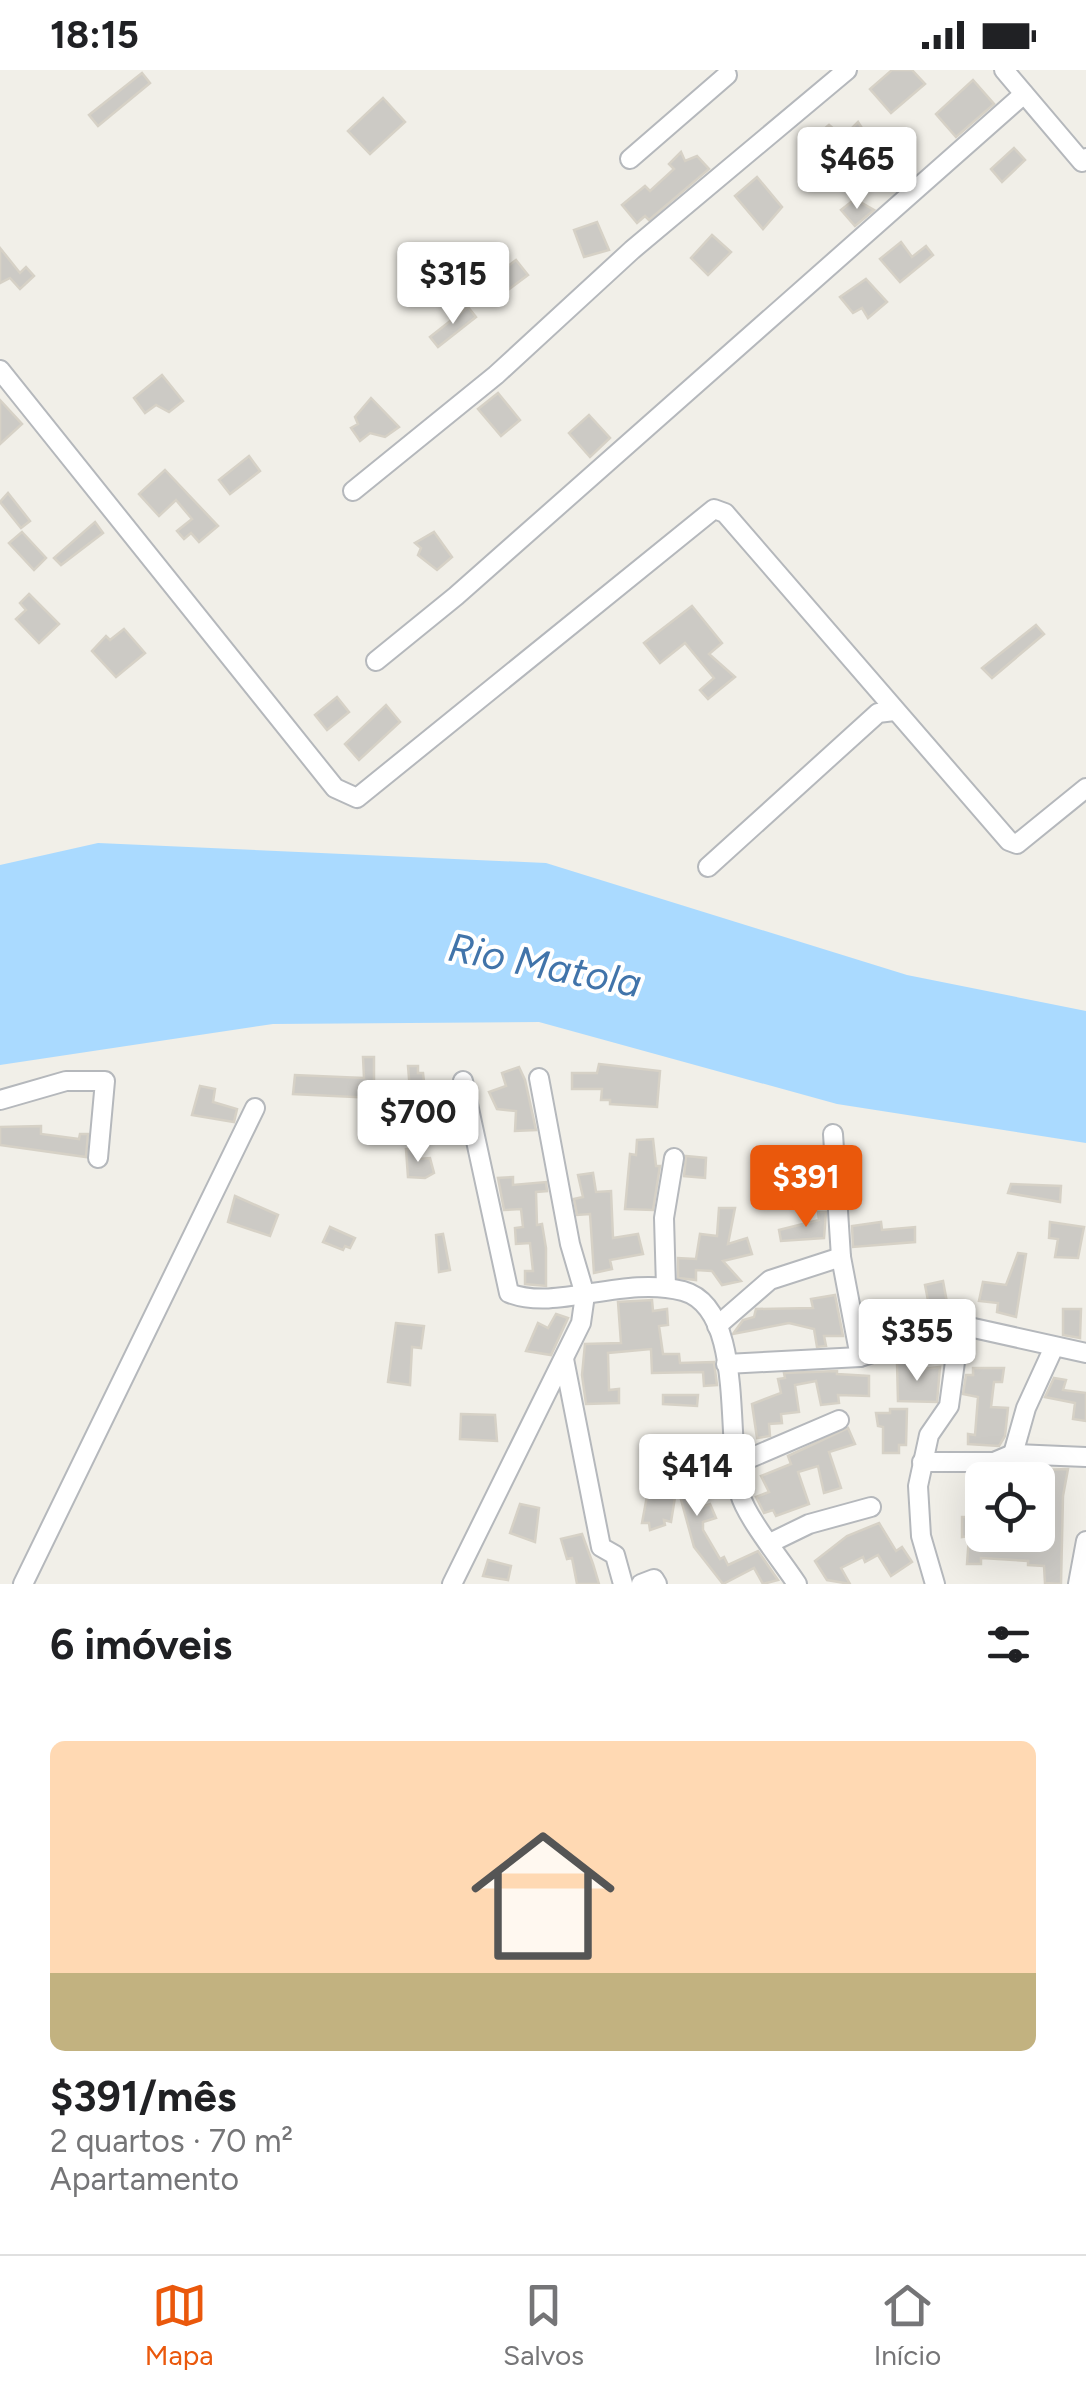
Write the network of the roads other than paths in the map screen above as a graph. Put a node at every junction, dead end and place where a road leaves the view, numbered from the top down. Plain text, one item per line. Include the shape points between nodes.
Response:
1 (847, 70) edge
2 (1004, 70) edge
3 (727, 72) edge
4 (1024, 94) junction
5 (630, 160) dead end
6 (1084, 163) edge
7 (0, 370) edge
8 (354, 490) dead end
9 (376, 661) dead end
10 (894, 711) junction
11 (1086, 788) edge
12 (708, 866) dead end
13 (539, 1078) dead end
14 (463, 1080) dead end
15 (0, 1100) edge
16 (255, 1108) dead end
17 (833, 1134) dead end
18 (98, 1158) dead end
19 (674, 1158) dead end
20 (841, 1256) junction
21 (666, 1287) junction
22 (585, 1295) junction
23 (960, 1325) junction
24 (717, 1326) junction
25 (1054, 1347) junction
26 (1086, 1353) edge
27 (860, 1357) junction
28 (564, 1359) junction
29 (726, 1364) junction
30 (838, 1420) dead end
31 (1013, 1454) junction
32 (1086, 1457) edge
33 (922, 1462) junction
34 (734, 1465) junction
35 (871, 1508) dead end
36 (1086, 1540) edge
37 (772, 1542) junction
38 (22, 1584) edge
39 (452, 1584) edge
40 (623, 1584) edge
41 (641, 1584) edge
42 (658, 1584) edge
43 (797, 1584) edge
44 (935, 1584) edge
45 (1078, 1584) edge

1 - 8 street
2 - 4 street
3 - 5 street
4 - 6 street
4 - 9 street
7 - 10 street via 335,788 357,798 714,509 725,513
10 - 11 street via 1008,841 1017,844 1035,834
10 - 12 street via 878,714
13 - 22 street
14 - 22 street via 507,1289 514,1296
15 - 18 street via 66,1081 105,1081
16 - 38 street
17 - 20 street
19 - 21 street via 664,1218
20 - 24 street via 770,1280
20 - 27 street
21 - 22 street via 624,1286
21 - 24 street via 700,1298
22 - 28 street via 581,1324
23 - 25 street
23 - 27 street
23 - 33 street via 949,1406 929,1435
24 - 29 street
25 - 26 street
25 - 31 street
27 - 29 street
28 - 39 street
28 - 40 street via 601,1548 614,1555
29 - 34 street
30 - 34 street
31 - 32 street
31 - 33 street via 994,1462
33 - 44 street via 921,1536
34 - 37 street via 740,1496
35 - 37 street via 809,1524
36 - 45 street
37 - 43 street
41 - 42 street

